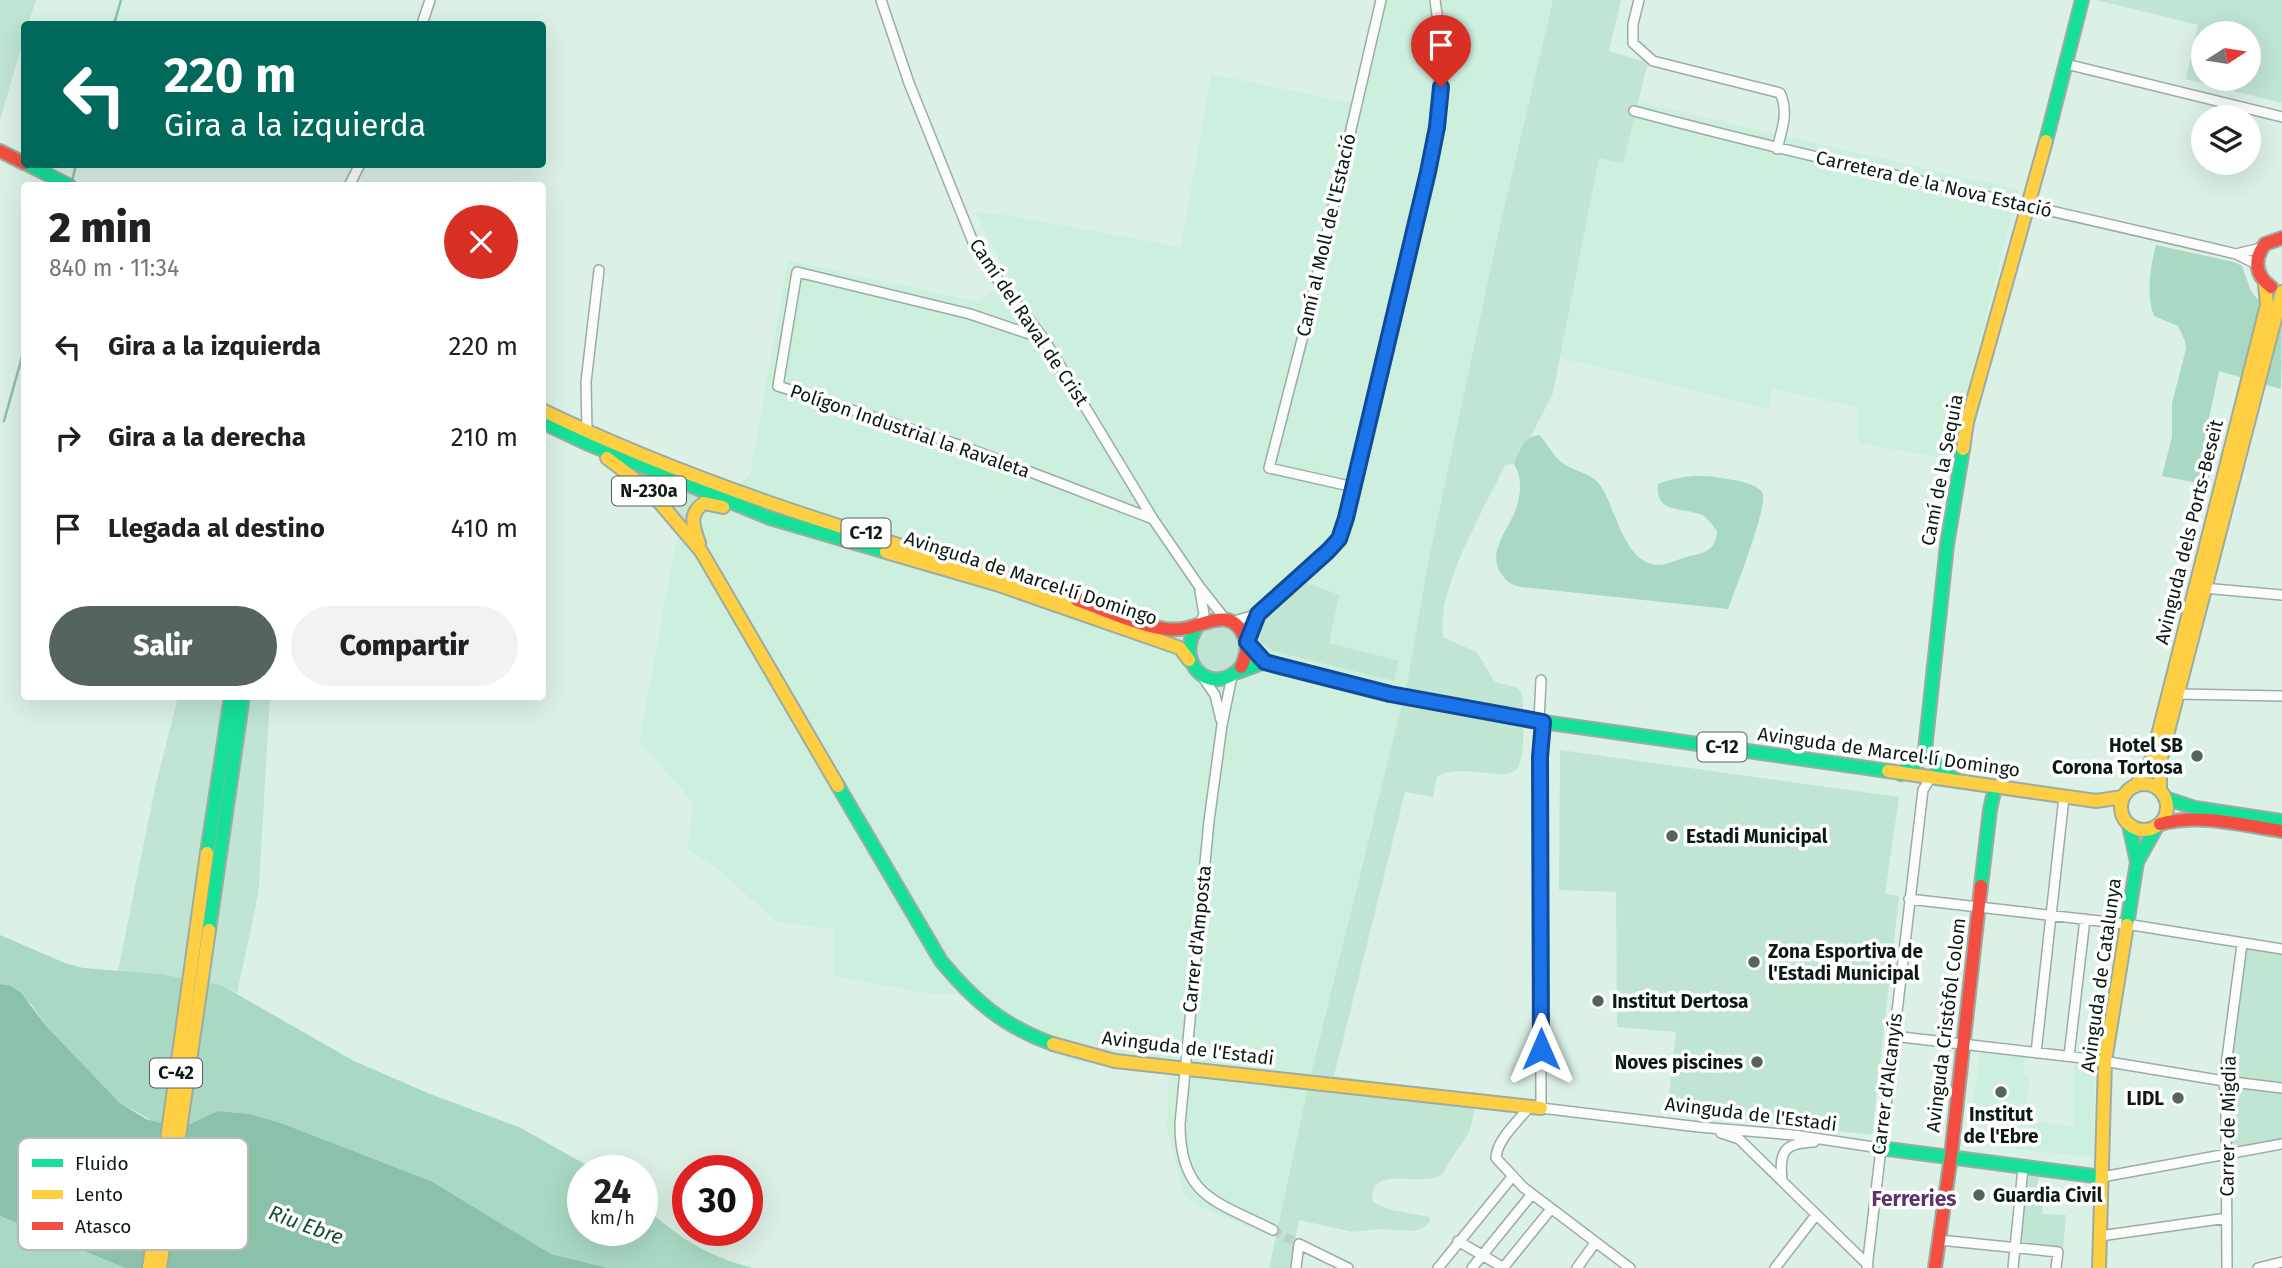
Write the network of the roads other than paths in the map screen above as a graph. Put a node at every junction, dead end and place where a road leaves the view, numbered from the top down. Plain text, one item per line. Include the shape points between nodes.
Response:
1 (430, 0) edge
2 (881, 0) edge
3 (1381, 0) edge
4 (1435, 0) edge
5 (1639, 0) edge
6 (2082, 0) edge
7 (423, 21) edge
8 (2066, 64) junction
9 (1634, 111) dead end
10 (2282, 117) edge
11 (1777, 149) junction
12 (0, 151) edge
13 (21, 162) edge
14 (34, 168) edge
15 (62, 182) edge
16 (2029, 205) junction
17 (2281, 237) edge
18 (2262, 248) junction
19 (2236, 254) junction
20 (2256, 264) junction
21 (599, 270) dead end
22 (2265, 284) junction
23 (2282, 290) edge
24 (1044, 339) junction
25 (546, 413) edge
26 (546, 423) edge
27 (586, 438) junction
28 (1354, 487) junction
29 (770, 518) junction
30 (1153, 519) junction
31 (702, 551) junction
32 (1199, 586) junction
33 (2203, 588) junction
34 (2282, 595) edge
35 (1258, 614) junction
36 (1228, 621) junction
37 (1198, 625) junction
38 (1247, 643) junction
39 (1189, 660) junction
40 (1265, 662) junction
41 (1235, 674) junction
42 (1202, 676) junction
43 (1541, 680) dead end
44 (2179, 694) junction
45 (2282, 696) edge
46 (231, 700) edge
47 (242, 700) edge
48 (1541, 722) junction
49 (1222, 725) junction
50 (1925, 750) junction
51 (1901, 774) junction
52 (1931, 777) junction
53 (1961, 782) junction
54 (2136, 786) junction
55 (1995, 787) junction
56 (2163, 794) junction
57 (2064, 797) junction
58 (2123, 797) junction
59 (2096, 802) junction
60 (2282, 821) edge
61 (2126, 822) junction
62 (2158, 826) junction
63 (2282, 831) edge
64 (2137, 862) junction
65 (209, 880) junction
66 (1909, 899) junction
67 (1979, 907) junction
68 (2052, 916) junction
69 (2085, 919) junction
70 (2126, 925) junction
71 (2242, 944) junction
72 (2282, 949) edge
73 (1893, 1036) junction
74 (1963, 1045) junction
75 (2036, 1054) junction
76 (2069, 1056) junction
77 (2105, 1061) junction
78 (1184, 1070) junction
79 (2224, 1081) junction
80 (2282, 1088) edge
81 (1535, 1108) junction
82 (1699, 1127) junction
83 (1754, 1131) junction
84 (169, 1138) edge
85 (176, 1138) edge
86 (1743, 1143) junction
87 (1843, 1144) junction
88 (2282, 1144) edge
89 (1880, 1148) junction
90 (2225, 1154) junction
91 (1951, 1156) junction
92 (2024, 1168) junction
93 (1512, 1177) junction
94 (2102, 1177) junction
95 (1782, 1180) junction
96 (1532, 1194) junction
97 (1550, 1209) junction
98 (1816, 1215) junction
99 (2227, 1218) junction
100 (1273, 1230) tunnel mouth
101 (2100, 1237) junction
102 (1939, 1240) junction
103 (1458, 1241) junction
104 (1595, 1243) junction
105 (2015, 1247) junction
106 (152, 1250) edge
107 (162, 1250) edge
108 (1481, 1256) junction
109 (2282, 1262) edge
110 (1868, 1267) edge
111 (149, 1268) edge
112 (160, 1268) edge
113 (1296, 1268) edge
114 (1349, 1268) edge
115 (1438, 1268) edge
116 (1472, 1268) edge
117 (1503, 1268) edge
118 (1577, 1268) edge
119 (1630, 1268) edge
120 (1775, 1268) edge
121 (1936, 1268) edge
122 (2013, 1268) edge
123 (2056, 1268) edge
124 (2099, 1268) edge
125 (2227, 1268) edge
126 (2258, 1268) edge

1 - 7 street
2 - 24 street, Camí del Raval de Crist via 973,242
3 - 28 street, Camí al Moll de l'Estació via 1269,468
4 - 28 street via 1442,52 1437,127
5 - 11 street via 1633,43 1653,61 1780,93 1786,114
6 - 8 main road, Camí de la Sequia
8 - 10 street
8 - 16 main road, Camí de la Sequia
9 - 11 street, Carretera de la Nova Estació
11 - 16 street, Carretera de la Nova Estació
12 - 13 main road
14 - 15 main road
16 - 19 street, Carretera de la Nova Estació
16 - 50 main road, Camí de la Sequia via 1968,422 1947,545
17 - 18 main road
18 - 19 street, Carretera de la Nova Estació
18 - 20 main road
19 - 20 street, Carretera de la Nova Estació
20 - 22 main road
21 - 27 street via 586,382
22 - 23 main road
22 - 54 main road, Avinguda dels Ports-Beseït via 2267,305 2152,759
23 - 33 main road, Avinguda dels Ports-Beseït
24 - 30 street, Camí del Raval de Crist
24 - 30 street, Polígon Industrial la Ravaleta via 970,314 797,272 778,386 965,447
25 - 27 main road, C-12
26 - 27 main road, Avinguda de Marcel·lí Domingo / C-12
27 - 29 main road, Avinguda de Marcel·lí Domingo / C-12
27 - 31 main road, N-230a via 649,491
27 - 37 main road, C-12 via 760,501 1157,628 1171,631
28 - 35 street via 1339,539
29 - 31 main road, N-230a via 704,503 691,520
29 - 39 main road, Avinguda de Marcel·lí Domingo / C-12 via 996,584 1171,645
30 - 32 street, Camí del Raval de Crist
31 - 78 main road, Avinguda de l'Estadi / N-230a via 941,961 971,997 1009,1026 1055,1046 1115,1061
32 - 36 street, Camí del Raval de Crist
32 - 37 street via 1204,614
33 - 34 street
33 - 44 main road, Avinguda dels Ports-Beseït
35 - 36 street
35 - 38 street
36 - 37 main road, C-12 via 1212,619
36 - 38 main road, C-12 via 1238,627
37 - 39 main road via 1187,645
38 - 40 main road, Avinguda de Marcel·lí Domingo / C-12
38 - 41 main road via 1247,655
39 - 42 main road, C-12
40 - 41 main road
40 - 48 main road, Avinguda de Marcel·lí Domingo / C-12 via 1390,694
41 - 42 main road via 1217,680
41 - 49 street, Carrer d'Amposta
42 - 49 street via 1214,695
43 - 48 street
44 - 45 street
44 - 56 main road, Avinguda dels Ports-Beseït via 2158,769
46 - 65 main road, C-42
47 - 65 main road, C-42
48 - 51 main road, Avinguda de Marcel·lí Domingo / C-12
48 - 81 street
49 - 78 street, Carrer d'Amposta
50 - 51 main road via 1918,762
50 - 53 main road via 1944,774
51 - 52 main road, Avinguda de Marcel·lí Domingo / C-12
52 - 53 main road, Avinguda de Marcel·lí Domingo / C-12
52 - 66 street, Carrer d'Alcanyís via 1923,790
53 - 55 main road, Avinguda de Marcel·lí Domingo / C-12
54 - 56 main road via 2147,784
54 - 58 main road, C-12
55 - 57 main road, Avinguda de Marcel·lí Domingo / C-12
55 - 67 main road, Avinguda Cristòfol Colom
56 - 60 main road via 2195,808
56 - 62 main road via 2167,812
57 - 59 main road, Avinguda de Marcel·lí Domingo / C-12
57 - 68 street
58 - 59 main road, Avinguda de Marcel·lí Domingo / C-12
58 - 61 main road
59 - 61 main road, Avinguda de Marcel·lí Domingo / C-12
61 - 62 main road, C-12 via 2144,831
61 - 64 main road
62 - 63 main road, C-12 via 2176,818 2194,818
62 - 64 main road
64 - 70 main road, Avinguda de Catalunya
65 - 84 main road, C-42
65 - 85 main road, C-42
66 - 67 street
66 - 73 street, Carrer d'Alcanyís
67 - 68 street
67 - 74 main road, Avinguda Cristòfol Colom
68 - 69 street
68 - 75 street
69 - 70 street
69 - 76 street
70 - 71 street
70 - 77 main road, Avinguda de Catalunya
71 - 72 street
71 - 79 street, Carrer de Migdia
73 - 74 street
73 - 89 street, Carrer d'Alcanyís
74 - 75 street
74 - 91 main road, Avinguda Cristòfol Colom
75 - 76 street
76 - 77 street
77 - 79 street
77 - 94 main road, Avinguda de Catalunya
78 - 81 main road, Avinguda de l'Estadi / N-230a
78 - 100 street, Carrer d'Amposta via 1180,1148 1185,1168 1208,1197
79 - 80 street
79 - 90 street, Carrer de Migdia
81 - 82 street, Avinguda de l'Estadi
81 - 93 street via 1496,1150 1496,1158
82 - 83 street, Avinguda de l'Estadi
82 - 86 street via 1735,1136
83 - 86 street
83 - 87 street, Avinguda de l'Estadi
86 - 95 street
87 - 89 street, Avinguda de l'Estadi
87 - 95 street via 1788,1146 1780,1162
88 - 90 street
89 - 91 main road
89 - 110 street, Carrer d'Alcanyís
90 - 94 street
90 - 99 street, Carrer de Migdia
91 - 92 main road
91 - 102 main road, Avinguda Cristòfol Colom
92 - 94 main road
92 - 105 street
93 - 96 street
93 - 103 street
94 - 101 main road, Avinguda de Catalunya
95 - 98 street
96 - 97 street
96 - 108 street
97 - 104 street
97 - 117 street
98 - 110 street
98 - 120 street
99 - 101 street
99 - 125 street, Carrer de Migdia
101 - 124 main road, Avinguda de Catalunya
102 - 105 street
102 - 121 main road, Avinguda Cristòfol Colom
103 - 108 street
103 - 115 street
104 - 118 street
104 - 119 street
105 - 122 street
105 - 123 street via 2058,1252
106 - 111 main road, C-42
107 - 112 main road, C-42
108 - 116 street
108 - 117 street
109 - 126 street
113 - 114 street via 1300,1244

